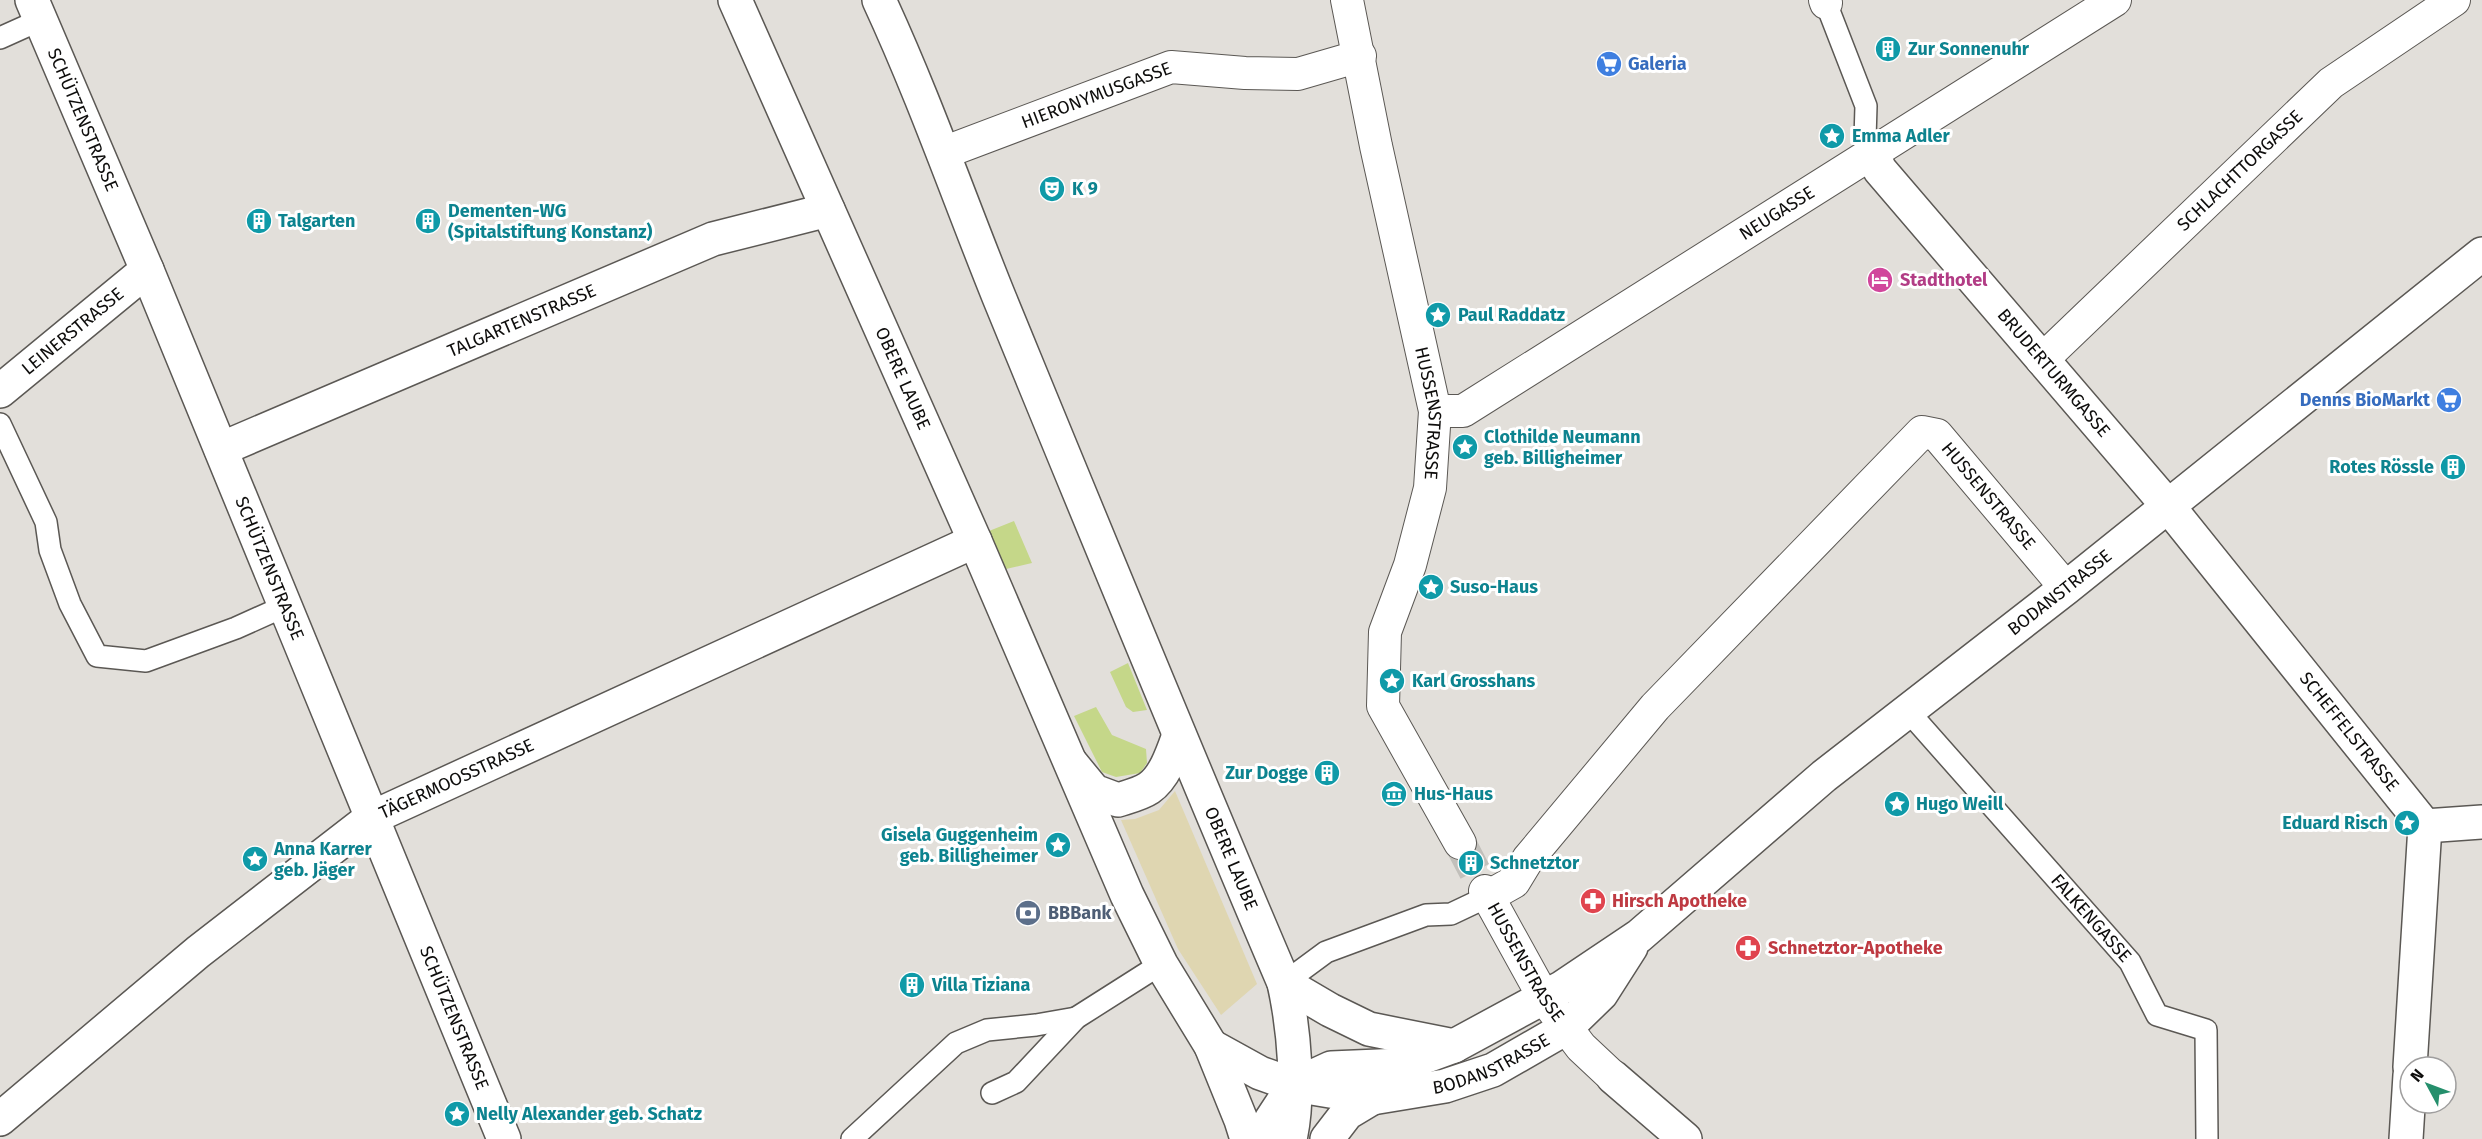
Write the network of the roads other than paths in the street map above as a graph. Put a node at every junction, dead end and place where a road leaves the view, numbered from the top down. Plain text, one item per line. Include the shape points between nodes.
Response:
1 (735, 0) edge
2 (879, 0) edge
3 (1347, 0) edge
4 (2115, 0) edge
5 (2454, 0) edge
6 (1826, 1) edge
7 (36, 10) edge
8 (0, 38) edge
9 (1360, 56) junction
10 (943, 153) junction
11 (1872, 154) junction
12 (828, 210) junction
13 (2482, 254) edge
14 (147, 270) junction
15 (2042, 360) junction
16 (0, 392) edge
17 (1435, 411) junction
18 (0, 424) edge
19 (221, 449) junction
20 (2168, 507) junction
21 (975, 541) junction
22 (2066, 588) junction
23 (285, 606) junction
24 (1907, 710) junction
25 (1179, 735) junction
26 (1068, 759) junction
27 (371, 818) junction
28 (2482, 822) edge
29 (2425, 826) junction
30 (1460, 843) tunnel mouth
31 (1487, 894) junction
32 (1639, 936) junction
33 (1161, 964) junction
34 (1284, 983) junction
35 (1544, 998) junction
36 (1076, 1018) junction
37 (1566, 1028) junction
38 (1210, 1046) junction
39 (1454, 1046) junction
40 (2411, 1055) edge
41 (1612, 1077) joint
42 (1294, 1085) junction
43 (992, 1093) dead end
44 (1372, 1098) junction
45 (2408, 1115) edge
46 (0, 1119) edge
47 (504, 1139) edge
48 (852, 1139) edge
49 (1247, 1139) edge
50 (1265, 1139) edge
51 (1290, 1139) edge
52 (1327, 1139) edge
53 (1685, 1139) edge
54 (2207, 1139) edge
55 (2406, 1139) edge

1 - 12 street, OBERE LAUBE
2 - 10 street, OBERE LAUBE
3 - 9 street, HUSSENSTRASSE
4 - 11 street, NEUGASSE
5 - 15 street, SCHLACHTTORGASSE via 2331,83
6 - 11 lane via 1866,106 1865,139
7 - 8 lane
7 - 14 street, SCHÜTZENSTRASSE
9 - 10 street, HIERONYMUSGASSE via 1298,74 1171,67
9 - 17 street, HUSSENSTRASSE
10 - 25 street, OBERE LAUBE
11 - 15 street, BRUDERTURMGASSE via 1880,170
11 - 17 street, NEUGASSE via 1463,411
12 - 19 street, TALGARTENSTRASSE via 713,239
12 - 21 street, OBERE LAUBE
13 - 20 street, BODANSTRASSE
14 - 16 street, LEINERSTRASSE
14 - 19 street, SCHÜTZENSTRASSE
15 - 20 street, BRUDERTURMGASSE
17 - 30 street, HUSSENSTRASSE via 1430,488 1410,565 1385,632 1383,706
18 - 23 lane via 46,522 50,550 70,604 97,656 146,661
19 - 23 street, SCHÜTZENSTRASSE
20 - 22 street, BODANSTRASSE
20 - 29 street, SCHEFFELSTRASSE
21 - 26 street, OBERE LAUBE
21 - 27 street, TÄGERMOOSSTRASSE
22 - 24 street, BODANSTRASSE
22 - 31 street, HUSSENSTRASSE via 1937,435 1922,432 1655,707 1528,859 1514,882
23 - 27 street, SCHÜTZENSTRASSE
24 - 32 street, BODANSTRASSE via 1824,776
24 - 54 lane, FALKENGASSE via 2130,962 2157,1014 2206,1030
25 - 26 street, OBERE LAUBE via 1166,768 1149,788 1118,800 1094,791
25 - 34 street, OBERE LAUBE
26 - 33 street, OBERE LAUBE
27 - 46 street, TÄGERMOOSSTRASSE via 198,952
27 - 47 street, SCHÜTZENSTRASSE
28 - 29 street
29 - 40 street
31 - 34 lane via 1451,914 1426,915 1326,952
31 - 35 street, HUSSENSTRASSE
32 - 35 street, BODANSTRASSE
32 - 37 street, BODANSTRASSE via 1601,994
33 - 36 lane
33 - 38 street, OBERE LAUBE
34 - 39 street via 1369,1029
34 - 42 street, OBERE LAUBE via 1291,1016
35 - 37 street, HUSSENSTRASSE
35 - 39 street
36 - 43 lane via 1016,1082
36 - 48 lane via 987,1030 956,1042
37 - 41 street, HUSSENSTRASSE
37 - 44 street, BODANSTRASSE via 1494,1070 1445,1086
38 - 42 street, BODANSTRASSE via 1260,1073
38 - 49 street, OBERE LAUBE
39 - 42 street via 1402,1065 1331,1068
41 - 53 street
42 - 44 street, BODANSTRASSE
42 - 50 street via 1271,1120
42 - 51 street, OBERE LAUBE via 1295,1118
44 - 52 street via 1347,1113
45 - 55 street

